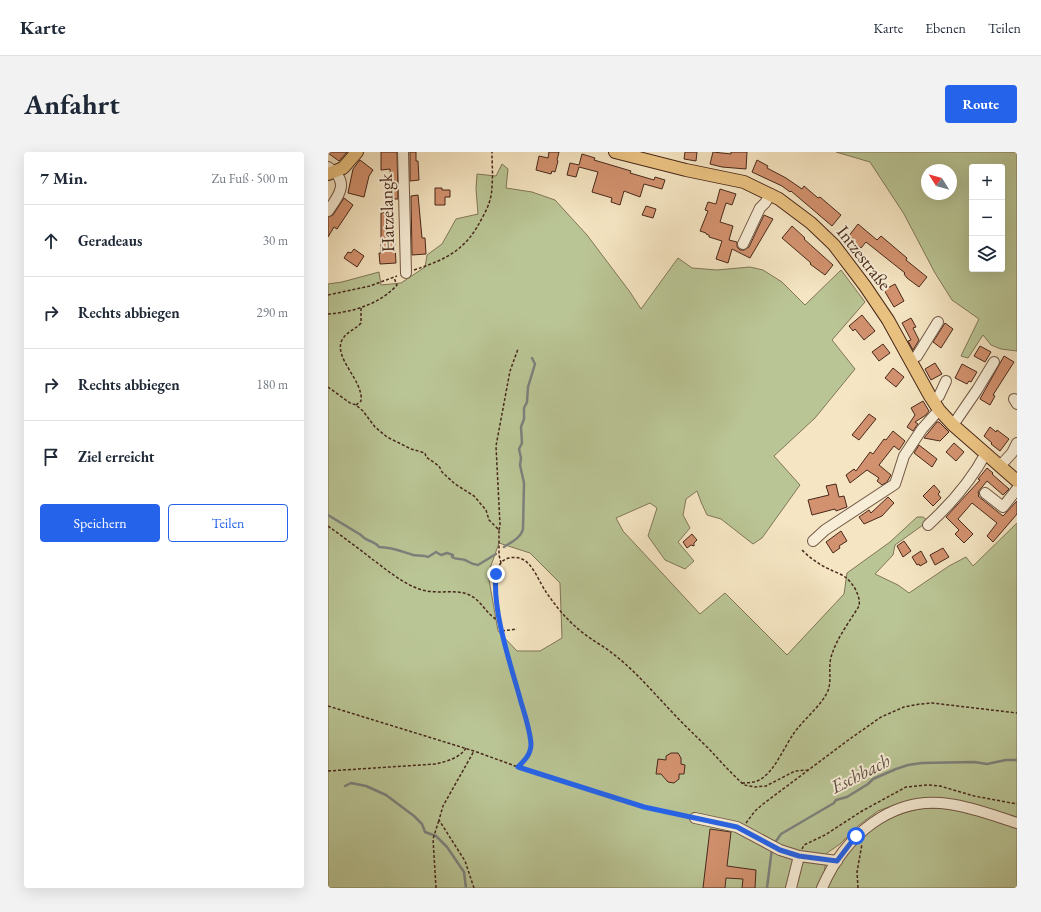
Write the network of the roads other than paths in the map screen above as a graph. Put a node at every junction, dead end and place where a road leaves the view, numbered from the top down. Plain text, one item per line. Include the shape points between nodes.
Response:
1 (357, 152) edge
2 (402, 152) edge
3 (615, 152) edge
4 (331, 171) edge
5 (771, 194) junction
6 (328, 211) edge
7 (743, 244) dead end
8 (406, 273) road end
9 (938, 322) dead end
10 (910, 360) junction
11 (994, 362) dead end
12 (946, 381) dead end
13 (936, 406) junction
14 (953, 425) junction
15 (1017, 443) edge
16 (986, 454) junction
17 (1000, 466) junction
18 (1017, 481) edge
19 (1017, 489) edge
20 (985, 493) dead end
21 (928, 525) dead end
22 (813, 541) dead end
23 (695, 818) road end
24 (1017, 823) edge
25 (799, 856) junction
26 (837, 861) junction
27 (791, 888) edge
28 (822, 888) edge

1 - 4 main road via 346,165
2 - 8 street, Hatzelangk
3 - 5 main road, Intzestraße via 744,182
4 - 6 street via 339,176 341,190
5 - 7 street via 760,208
5 - 10 main road, Intzestraße via 811,223 834,246 880,308
9 - 10 street via 918,356
10 - 13 main road, Intzestraße
11 - 14 street
12 - 13 street
13 - 14 main road, Intzestraße
13 - 22 street via 904,456 895,484 825,530
14 - 16 main road, Intzestraße
15 - 17 street
16 - 17 main road, Intzestraße
16 - 21 street via 961,491
17 - 18 main road, Intzestraße
19 - 20 street via 1002,507
23 - 25 street via 742,830 780,850
24 - 26 street via 954,805 919,804 884,815 870,824 850,843
25 - 26 street
25 - 27 street
26 - 28 street

